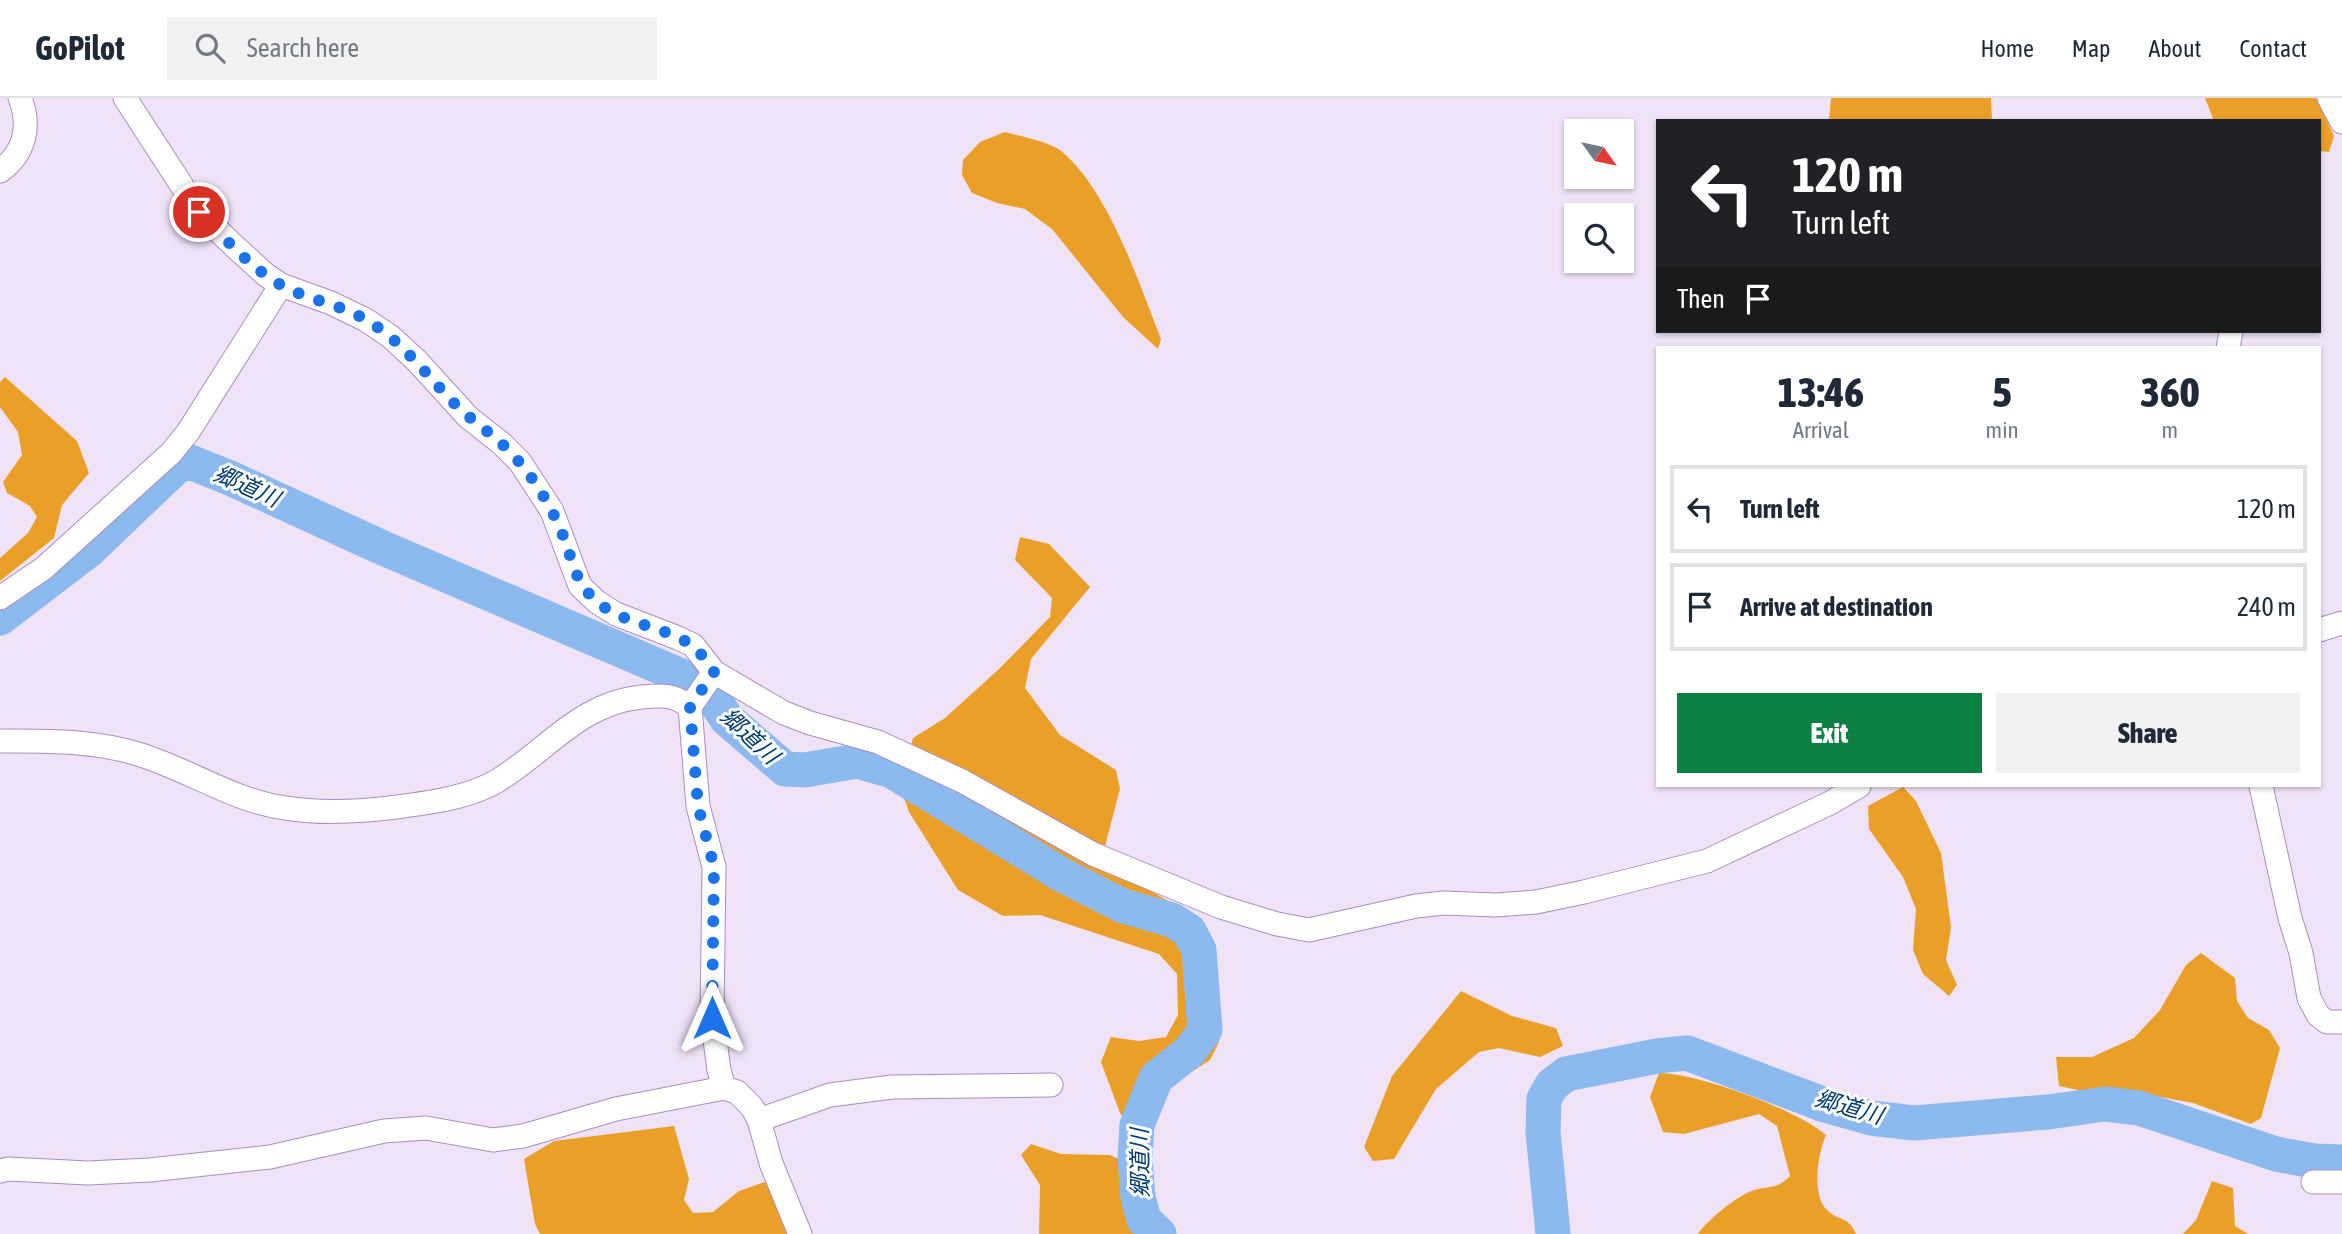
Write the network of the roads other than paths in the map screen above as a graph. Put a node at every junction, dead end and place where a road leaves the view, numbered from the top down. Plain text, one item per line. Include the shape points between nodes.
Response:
1 (20, 98) edge
2 (125, 98) edge
3 (2329, 98) edge
4 (2342, 122) edge
5 (0, 172) edge
6 (281, 285) junction
7 (0, 598) edge
8 (2342, 623) edge
9 (2321, 629) edge
10 (702, 690) junction
11 (0, 741) edge
12 (1857, 787) edge
13 (2261, 787) edge
14 (2342, 1022) edge
15 (1051, 1085) dead end
16 (724, 1088) junction
17 (759, 1120) junction
18 (0, 1171) edge
19 (2314, 1182) dead end
20 (2342, 1182) edge
21 (800, 1234) edge

1 - 5 street via 26,132 19,152
2 - 6 street via 199,212
3 - 4 street
6 - 7 street via 171,453 44,568
6 - 10 street via 366,320 417,361 468,417 520,462 552,511 580,586 616,614 692,645
8 - 9 street
10 - 11 street via 679,698 663,694 601,706 480,790 383,810 285,808 259,803 144,755 107,745
10 - 12 street via 878,742 1093,853 1221,907 1308,930 1416,906 1535,901 1652,876 1707,861
10 - 16 street via 698,806 714,867 712,1018
13 - 14 street via 2309,998 2326,1022
15 - 17 street via 892,1087 830,1095
16 - 17 street via 737,1092
16 - 18 street via 493,1140 426,1128 384,1131 270,1157 150,1170
17 - 21 street
19 - 20 street

